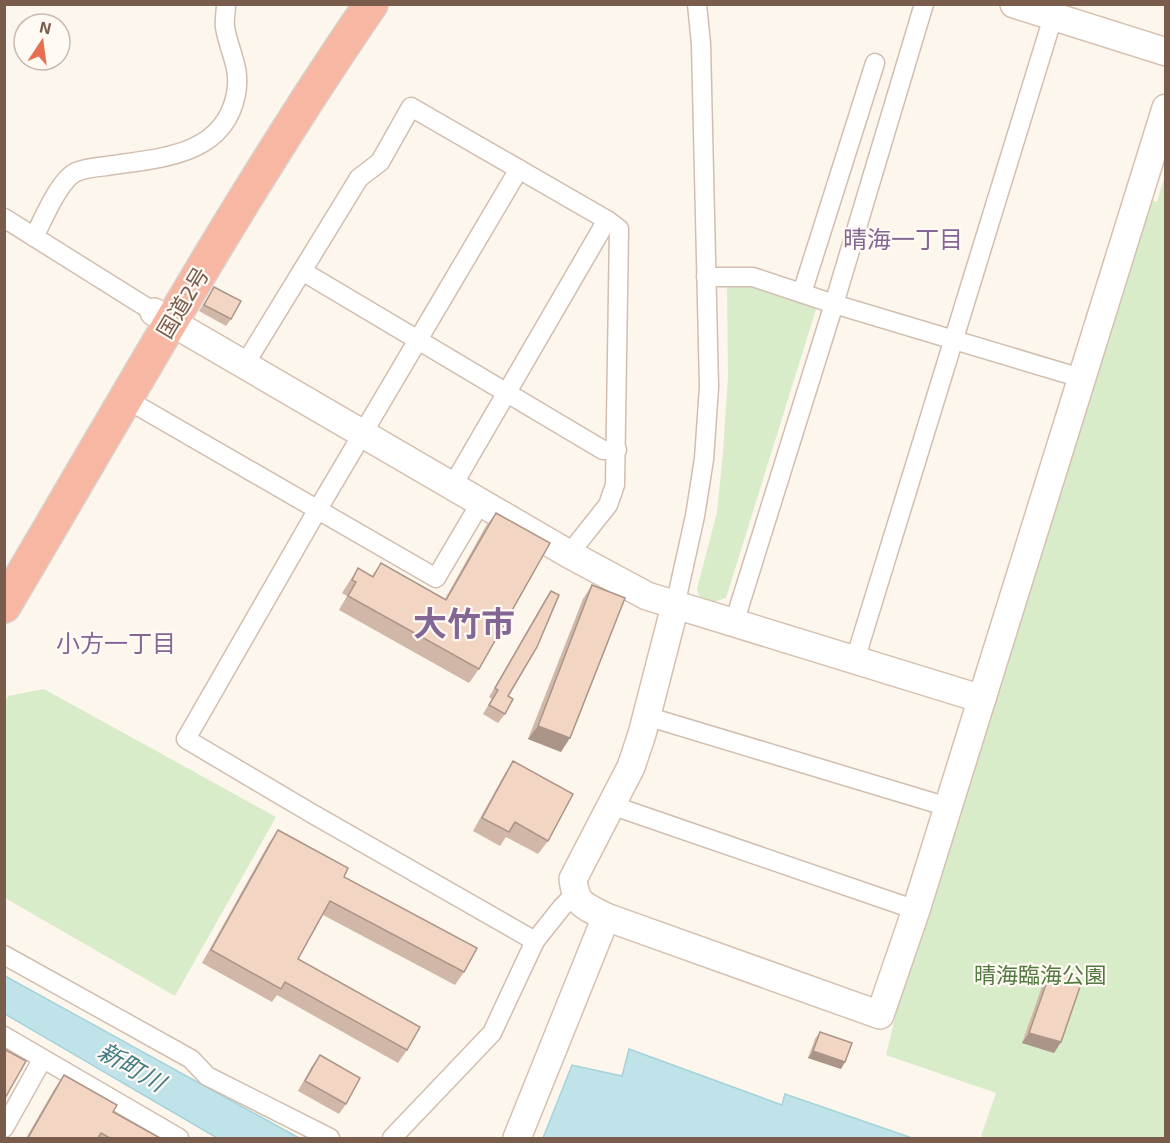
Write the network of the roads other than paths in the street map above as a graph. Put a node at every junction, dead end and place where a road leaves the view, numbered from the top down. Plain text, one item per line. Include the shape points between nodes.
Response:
1 (226, 4) edge
2 (350, 4) edge
3 (371, 4) edge
4 (697, 4) edge
5 (924, 4) edge
6 (1014, 4) edge
7 (1053, 16) junction
8 (1166, 52) edge
9 (875, 63) dead end
10 (1166, 108) edge
11 (519, 169) junction
12 (4, 218) edge
13 (607, 220) junction
14 (34, 237) junction
15 (302, 271) junction
16 (706, 277) junction
17 (802, 293) junction
18 (834, 304) junction
19 (162, 316) junction
20 (419, 340) junction
21 (954, 340) junction
22 (245, 364) junction
23 (1081, 378) junction
24 (507, 393) junction
25 (126, 399) junction
26 (363, 433) junction
27 (617, 450) junction
28 (453, 485) junction
29 (481, 502) junction
30 (318, 509) junction
31 (569, 554) junction
32 (4, 569) edge
33 (4, 606) edge
34 (675, 606) junction
35 (734, 623) junction
36 (855, 660) junction
37 (982, 699) junction
38 (646, 716) junction
39 (611, 805) junction
40 (948, 807) junction
41 (574, 895) junction
42 (916, 910) junction
43 (606, 916) junction
44 (535, 941) junction
45 (4, 955) edge
46 (4, 1036) edge
47 (42, 1060) junction
48 (4, 1128) edge
49 (519, 1136) edge
50 (179, 1138) edge
51 (330, 1138) edge
52 (393, 1138) edge

1 - 14 street via 225,27 238,78 230,113 221,125 194,149 74,172 63,184
2 - 19 highway, 国道2号 via 246,157
3 - 19 highway, 国道2号
4 - 16 street
5 - 18 street
6 - 7 street
7 - 8 street
7 - 21 street
9 - 17 street
10 - 23 street
11 - 13 street
11 - 15 street via 411,107 380,162 359,178
11 - 20 street
12 - 14 street
13 - 24 street
13 - 27 street via 619,229
14 - 19 street
15 - 20 street
15 - 22 street
16 - 17 street via 753,277
16 - 34 street via 709,387 704,459 696,516
17 - 18 street
18 - 21 street
18 - 35 street
19 - 22 street
19 - 25 highway, 国道2号
19 - 32 highway, 国道2号
20 - 24 street
20 - 26 street
21 - 23 street
21 - 36 street
22 - 26 street
23 - 37 street
24 - 27 street via 603,450
24 - 28 street
25 - 30 street
25 - 33 highway, 国道2号
26 - 28 street
26 - 30 street
27 - 31 street via 615,484 608,505
28 - 29 street
29 - 30 street via 436,578
29 - 31 street
30 - 44 street via 186,739
31 - 34 street via 647,596
34 - 35 street
34 - 38 street
35 - 36 street
36 - 37 street
37 - 40 street
38 - 39 street via 631,767
38 - 40 street
39 - 41 street via 573,879
39 - 42 street
40 - 42 street
41 - 43 street via 583,905
41 - 44 street
42 - 43 street via 880,1015
43 - 49 street
44 - 52 street via 492,1033
45 - 51 street via 191,1059 207,1076
46 - 47 street
47 - 48 street
47 - 50 street

